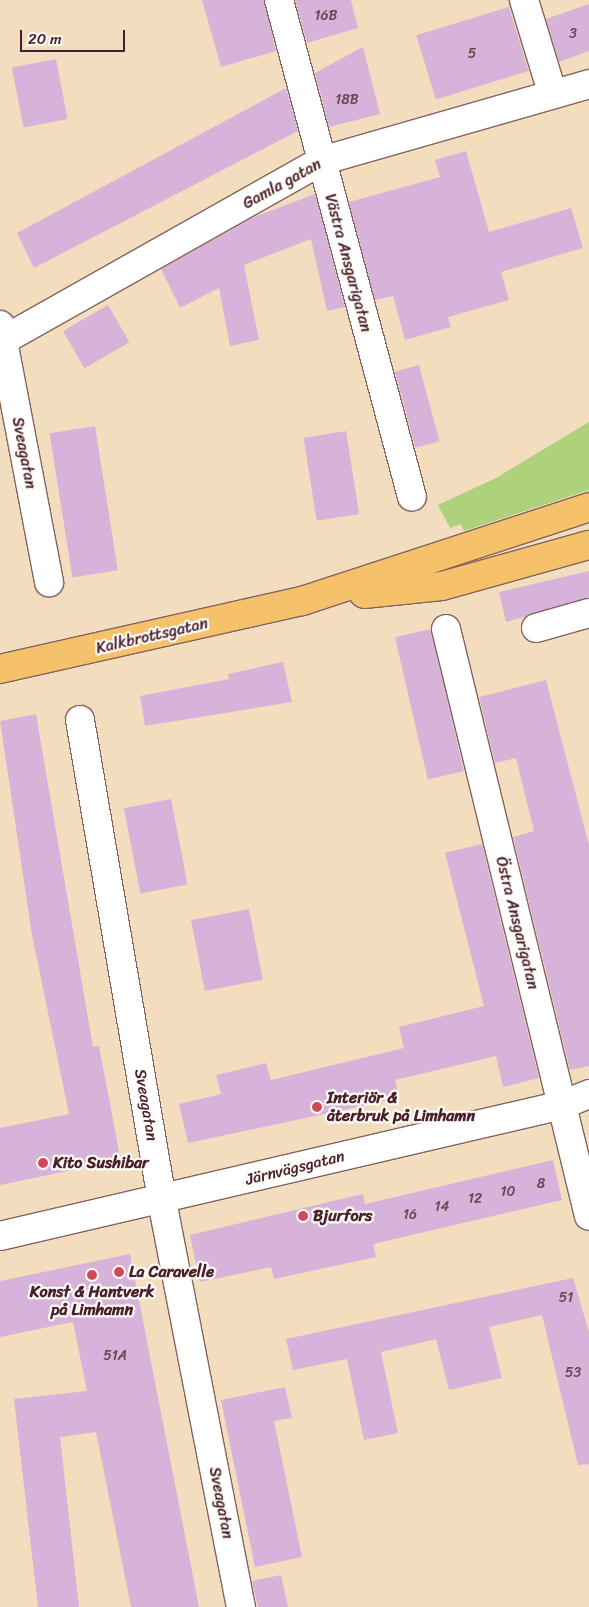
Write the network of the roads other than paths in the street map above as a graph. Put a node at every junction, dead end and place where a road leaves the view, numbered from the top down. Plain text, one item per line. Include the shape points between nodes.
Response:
1 (279, 0) edge
2 (524, 0) edge
3 (589, 84) edge
4 (552, 92) junction
5 (320, 162) junction
6 (1, 336) edge
7 (412, 497) dead end
8 (589, 506) edge
9 (589, 545) edge
10 (49, 582) dead end
11 (302, 601) junction
12 (589, 614) edge
13 (536, 628) dead end
14 (446, 629) dead end
15 (0, 669) edge
16 (80, 720) dead end
17 (589, 1094) edge
18 (562, 1105) junction
19 (162, 1201) junction
20 (589, 1216) edge
21 (0, 1236) edge
22 (241, 1607) edge

1 - 5 street, Västra Ansgarigatan
2 - 4 street
3 - 4 street, Gamla gatan
4 - 5 street, Gamla gatan
5 - 6 street, Gamla gatan
5 - 7 street, Västra Ansgarigatan
6 - 10 street, Sveagatan
8 - 11 main road, Kalkbrottsgatan
9 - 11 main road, Kalkbrottsgatan via 442,586
11 - 15 main road, Kalkbrottsgatan
12 - 13 street
14 - 18 street, Östra Ansgarigatan
16 - 19 street, Sveagatan
17 - 18 street, Järnvägsgatan
18 - 19 street, Järnvägsgatan
18 - 20 street, Östra Ansgarigatan
19 - 21 street, Järnvägsgatan
19 - 22 street, Sveagatan

